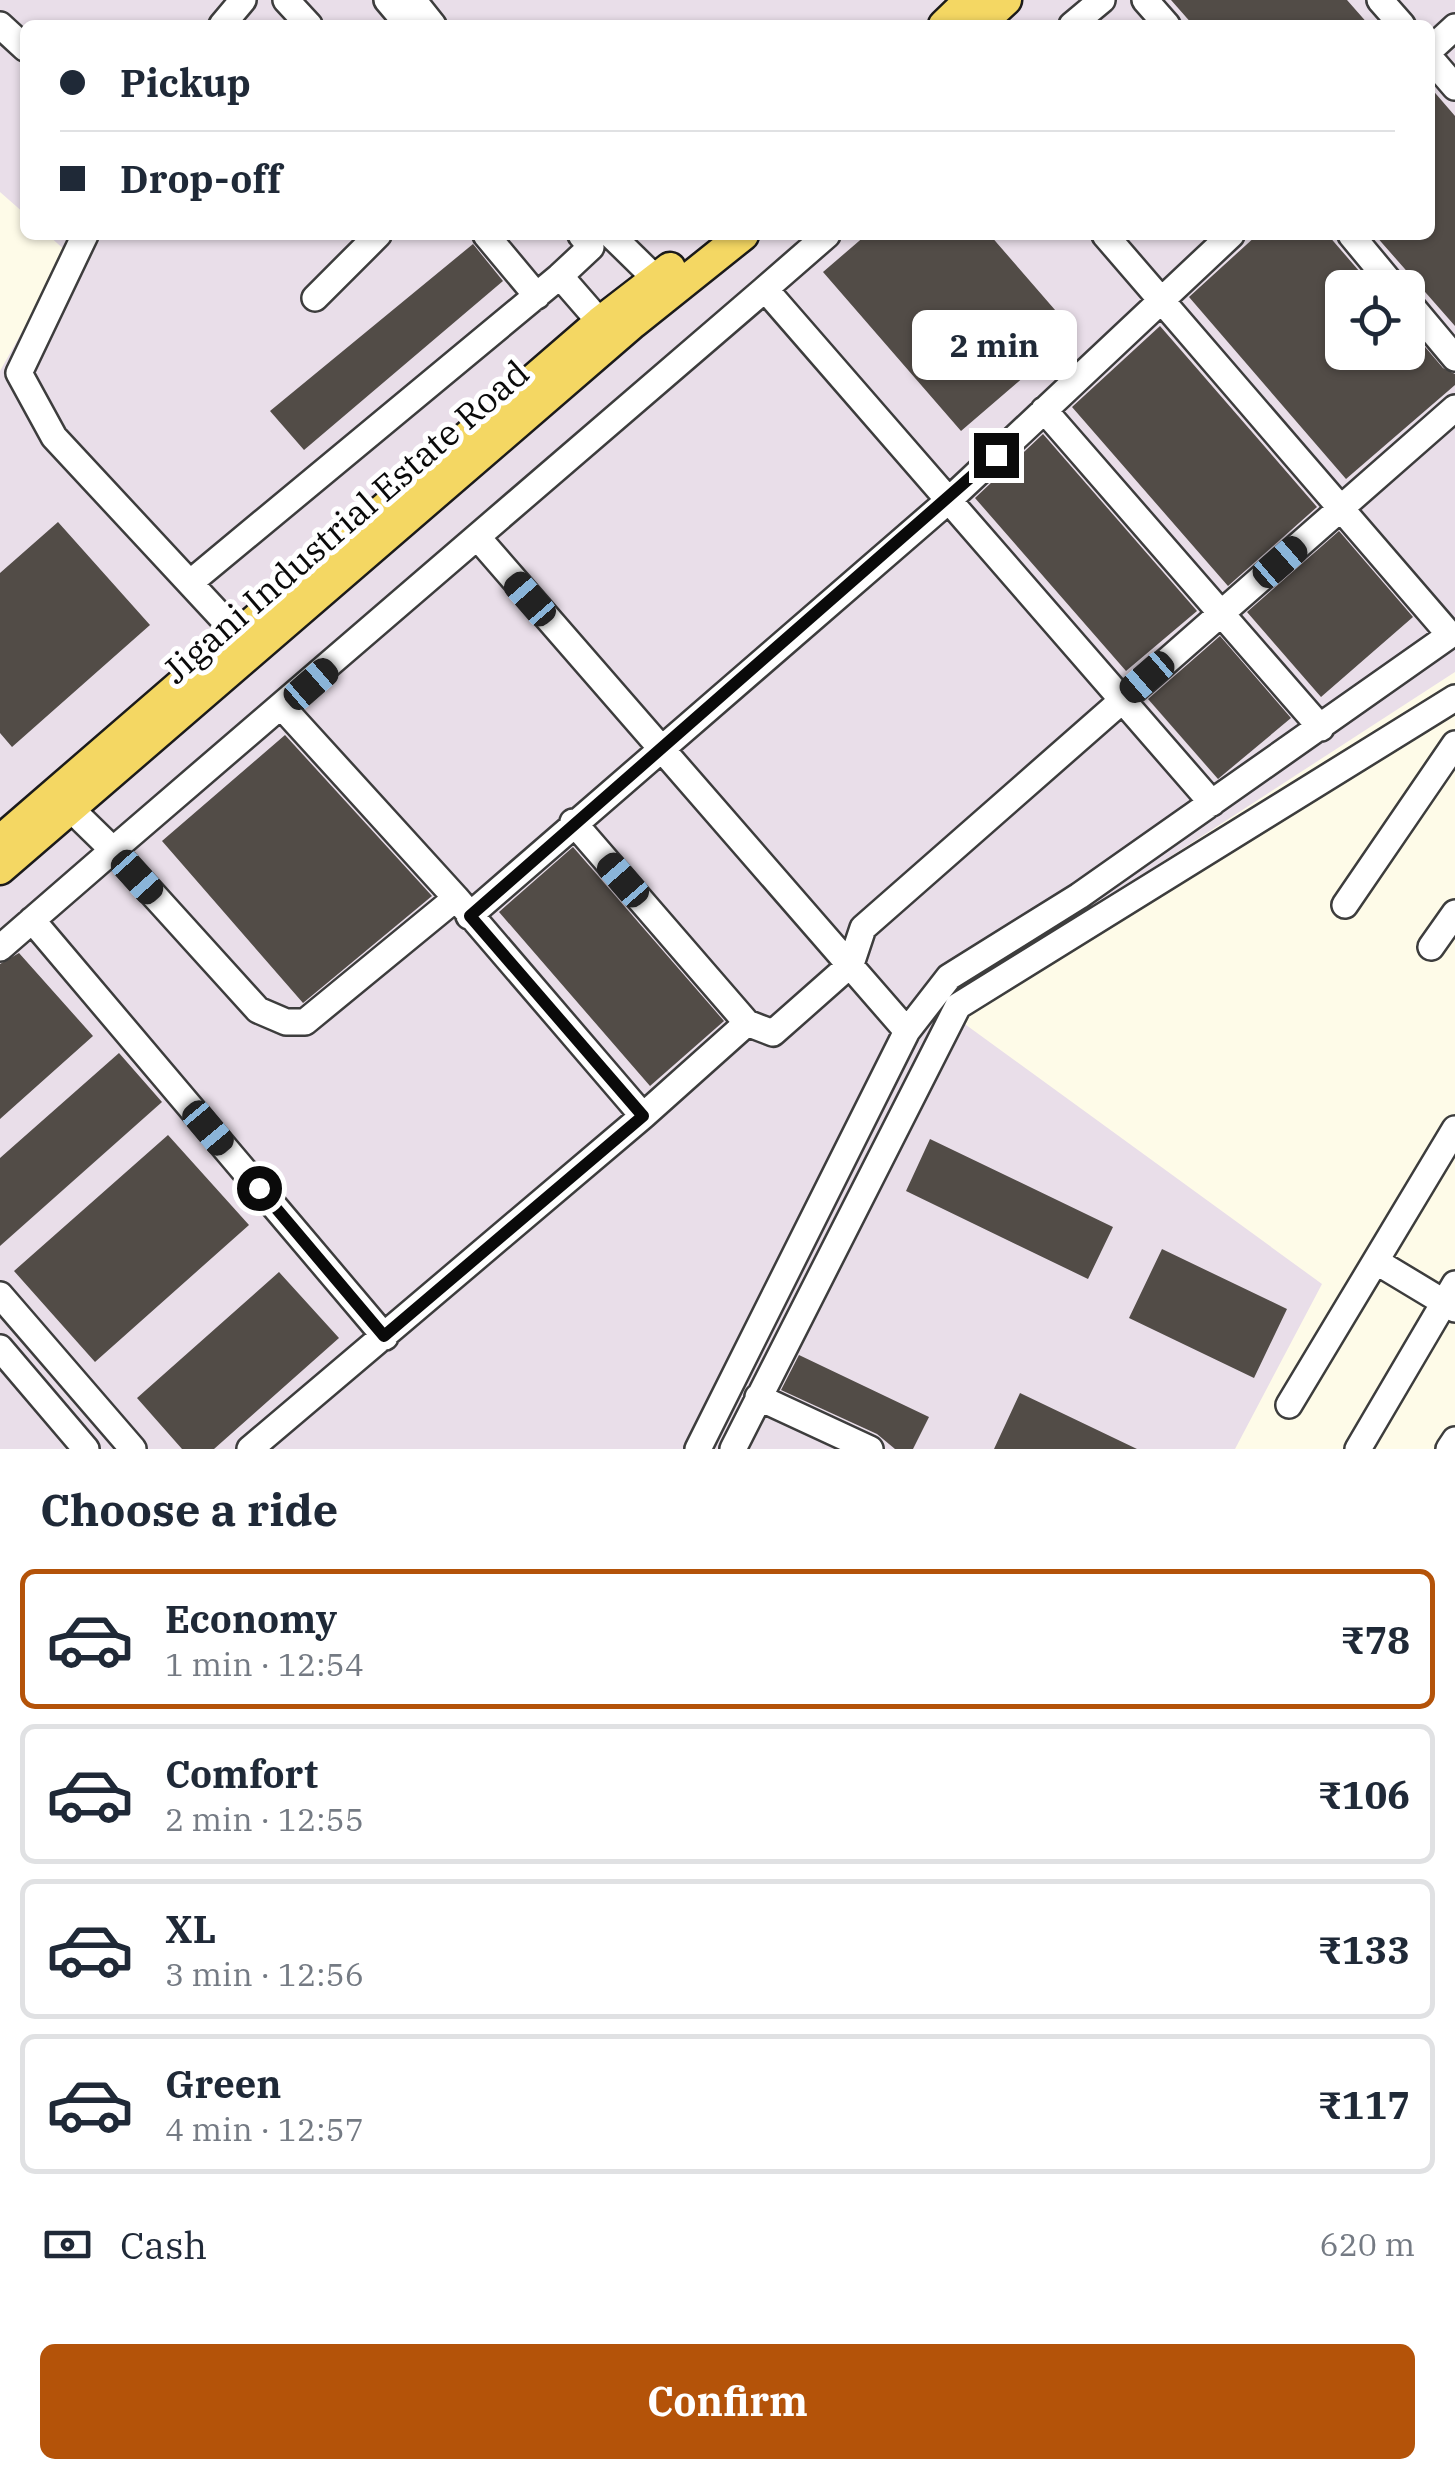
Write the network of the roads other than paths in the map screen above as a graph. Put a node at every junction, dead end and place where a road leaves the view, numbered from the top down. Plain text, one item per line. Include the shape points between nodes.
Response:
1 (242, 0) edge
2 (286, 0) edge
3 (387, 0) edge
4 (413, 0) edge
5 (970, 0) edge
6 (1006, 0) edge
7 (1102, 0) edge
8 (1144, 0) edge
9 (1380, 0) edge
10 (226, 20) edge
11 (304, 20) edge
12 (404, 20) edge
13 (429, 20) edge
14 (949, 20) edge
15 (984, 20) edge
16 (1078, 20) edge
17 (1162, 20) edge
18 (1398, 20) edge
19 (0, 25) edge
20 (1455, 27) edge
21 (20, 43) edge
22 (1435, 49) edge
23 (1435, 61) edge
24 (1455, 87) edge
25 (82, 240) edge
26 (373, 240) edge
27 (490, 240) edge
28 (585, 240) edge
29 (616, 240) edge
30 (704, 240) edge
31 (737, 240) edge
32 (821, 240) edge
33 (1109, 240) edge
34 (1226, 240) edge
35 (1355, 240) edge
36 (1381, 270) edge
37 (560, 276) junction
38 (656, 279) junction
39 (765, 289) junction
40 (536, 296) junction
41 (315, 298) dead end
42 (1162, 302) junction
43 (600, 322) junction
44 (1425, 322) edge
45 (1455, 358) edge
46 (1455, 408) edge
47 (1044, 410) junction
48 (949, 500) junction
49 (1341, 510) junction
50 (479, 539) junction
51 (191, 582) junction
52 (1220, 614) junction
53 (1452, 633) edge
54 (239, 636) junction
55 (1122, 698) junction
56 (1455, 698) edge
57 (283, 708) junction
58 (1415, 725) junction
59 (1320, 728) junction
60 (660, 748) junction
61 (1453, 750) edge
62 (1212, 803) junction
63 (71, 809) junction
64 (573, 822) junction
65 (0, 841) edge
66 (113, 850) junction
67 (0, 868) edge
68 (1345, 905) dead end
69 (463, 907) junction
70 (1455, 913) edge
71 (32, 920) junction
72 (1431, 947) dead end
73 (0, 948) edge
74 (851, 964) junction
75 (747, 1024) junction
76 (906, 1031) junction
77 (643, 1116) junction
78 (1455, 1128) edge
79 (1377, 1262) junction
80 (0, 1295) edge
81 (1451, 1299) edge
82 (384, 1336) junction
83 (0, 1348) edge
84 (758, 1397) junction
85 (1289, 1405) dead end
86 (1455, 1440) edge
87 (86, 1449) edge
88 (133, 1449) edge
89 (250, 1449) edge
90 (698, 1449) edge
91 (733, 1449) edge
92 (870, 1449) edge
93 (1358, 1449) edge
94 (1450, 1449) edge

1 - 10 street
2 - 11 street
3 - 12 street
4 - 13 street
5 - 14 main road
6 - 15 main road
7 - 16 street
8 - 17 street
9 - 18 street
19 - 21 street
20 - 22 street
23 - 24 street
25 - 51 street via 18,373 54,437
26 - 41 street
27 - 40 street
28 - 37 street via 591,247
29 - 38 street
30 - 38 main road, Jigani Industrial Estate Road
31 - 63 main road, Jigani Industrial Estate Road
32 - 39 street
33 - 42 street
34 - 42 street
35 - 36 street
37 - 40 street
37 - 43 street
38 - 43 main road, Jigani Industrial Estate Road
39 - 48 street
39 - 50 street
40 - 51 street
42 - 47 street
42 - 49 street
43 - 54 main road, Jigani Industrial Estate Road
44 - 45 street
46 - 49 street
47 - 48 street
47 - 52 street
48 - 55 street
48 - 60 street
49 - 52 street
49 - 53 street
50 - 57 street
50 - 60 street
51 - 54 street
52 - 55 street
52 - 59 street
53 - 59 street
54 - 65 main road, Jigani Industrial Estate Road
55 - 62 street
55 - 74 street via 863,928
56 - 58 street
57 - 66 street
57 - 69 street
58 - 61 street
58 - 84 street via 958,1006
59 - 62 street
60 - 64 street
60 - 74 street
61 - 68 street
62 - 76 street via 950,977
63 - 66 street
63 - 67 main road, Jigani Industrial Estate Road
64 - 69 street
64 - 75 street
66 - 69 street via 258,1010 286,1022 305,1022
66 - 71 street
69 - 77 street
70 - 72 street
71 - 73 street
71 - 82 street
74 - 75 street via 773,1033
74 - 76 street
75 - 77 street
76 - 90 street
77 - 82 street
78 - 79 street
79 - 81 street
79 - 85 street
80 - 88 street
81 - 93 street
82 - 89 street
83 - 87 street
84 - 91 street
84 - 92 street
86 - 94 street

